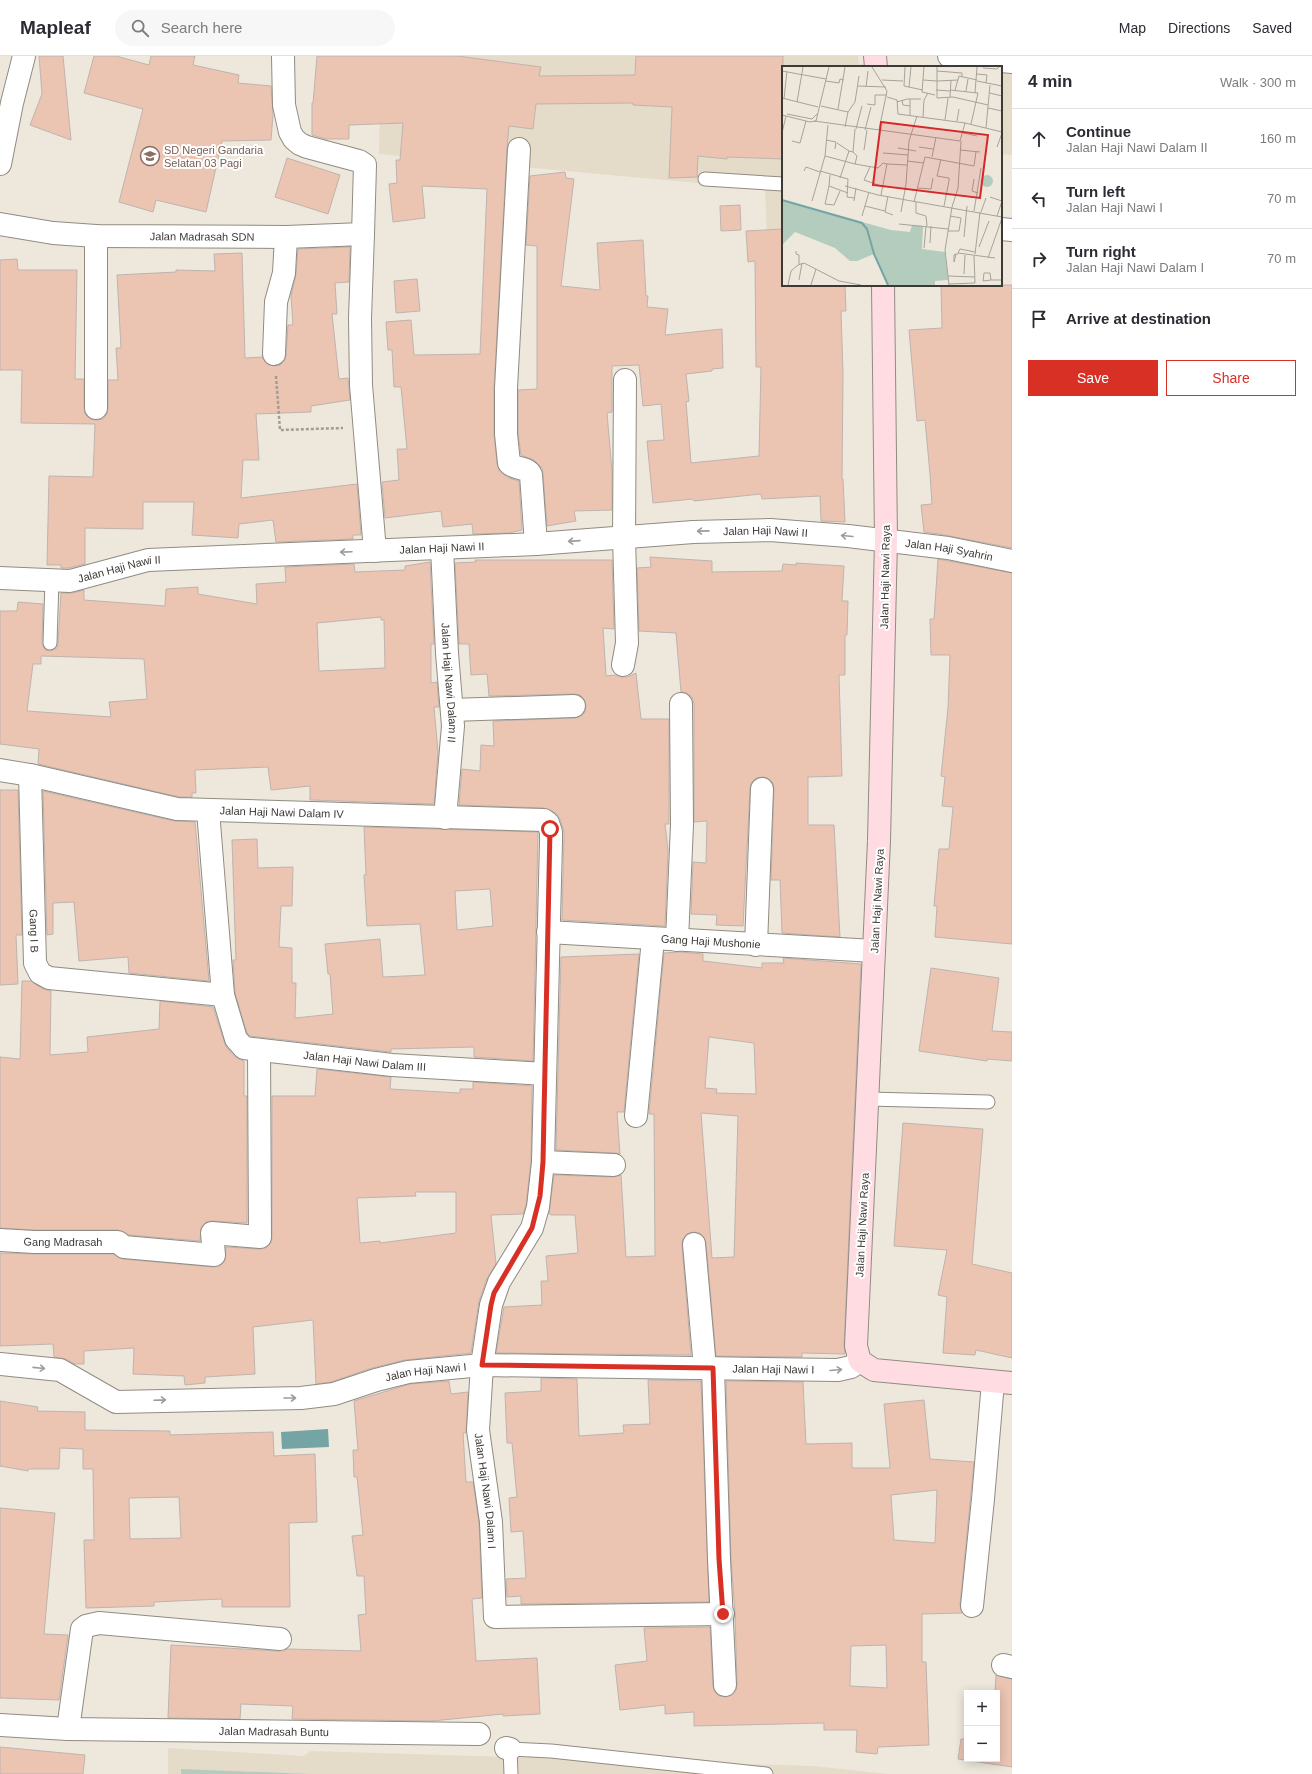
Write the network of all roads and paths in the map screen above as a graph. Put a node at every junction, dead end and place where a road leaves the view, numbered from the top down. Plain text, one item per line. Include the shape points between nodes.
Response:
1 (24, 56) edge
2 (282, 56) edge
3 (949, 56) edge
4 (1012, 62) edge
5 (519, 149) dead end
6 (0, 164) edge
7 (705, 179) dead end
8 (782, 184) edge
9 (0, 224) edge
10 (1002, 229) edge
11 (1012, 230) edge
12 (363, 234) junction
13 (96, 236) junction
14 (286, 237) junction
15 (883, 286) edge
16 (274, 354) joint
17 (625, 380) dead end
18 (96, 408) dead end
19 (363, 427) junction
20 (624, 538) junction
21 (886, 540) junction
22 (536, 544) junction
23 (442, 548) junction
24 (375, 551) junction
25 (1012, 561) edge
26 (0, 578) edge
27 (52, 580) junction
28 (50, 643) dead end
29 (623, 665) dead end
30 (681, 704) dead end
31 (574, 706) dead end
32 (452, 710) junction
33 (0, 770) edge
34 (30, 775) junction
35 (762, 789) dead end
36 (208, 811) junction
37 (444, 818) junction
38 (548, 932) junction
39 (654, 938) junction
40 (677, 940) junction
41 (756, 946) junction
42 (874, 951) junction
43 (223, 995) junction
44 (259, 1050) junction
45 (545, 1074) junction
46 (868, 1099) junction
47 (988, 1102) dead end
48 (636, 1116) dead end
49 (543, 1162) junction
50 (614, 1165) dead end
51 (0, 1240) edge
52 (694, 1244) dead end
53 (860, 1361) junction
54 (0, 1364) edge
55 (482, 1365) junction
56 (709, 1368) junction
57 (1002, 1382) edge
58 (972, 1606) dead end
59 (723, 1614) junction
60 (280, 1639) dead end
61 (725, 1685) dead end
62 (0, 1725) edge
63 (68, 1729) junction
64 (479, 1734) dead end
65 (511, 1774) edge
66 (766, 1774) edge

1 - 6 street
2 - 12 street via 284,105 294,139 307,147 365,164
3 - 4 street
5 - 22 street via 506,388 506,434 509,463 527,470 531,475
7 - 8 lane
9 - 13 street, Jalan Madrasah SDN via 53,233
10 - 11 street
12 - 14 street, Jalan Madrasah SDN
12 - 19 street via 360,348
13 - 14 street, Jalan Madrasah SDN
13 - 18 street
14 - 16 street via 284,273 276,302
15 - 21 street, Jalan Haji Nawi Raya
16 - 19 path via 280,430
17 - 20 street
19 - 24 street
21 -> 20 street, Jalan Haji Nawi II via 770,530 693,532
20 -> 22 street, Jalan Haji Nawi II
20 - 29 street via 627,643
21 - 25 street, Jalan Haji Syahrin via 948,548
21 - 42 street, Jalan Haji Nawi Raya
22 - 23 street, Jalan Haji Nawi II
23 - 24 street, Jalan Haji Nawi II
23 - 32 street, Jalan Haji Nawi Dalam II
24 -> 27 street, Jalan Haji Nawi II via 148,560 70,581
26 - 27 street, Jalan Haji Nawi II
27 - 28 lane
30 - 40 street via 682,825
31 - 32 street
32 - 37 street, Jalan Haji Nawi Dalam II via 453,726
33 - 34 street, Jalan Haji Nawi Dalam IV
34 - 36 street, Jalan Haji Nawi Dalam IV via 177,809
34 - 43 street, Gang I B via 35,963 40,973 49,978
35 - 41 street
36 - 37 street, Jalan Haji Nawi Dalam IV
36 - 43 street, Jalan Haji Nawi Dalam III
37 - 38 street, Jalan Haji Nawi Dalam IV via 544,820 549,825 551,841
38 - 39 street, Gang Haji Mushonie
38 - 45 street
39 - 40 street, Gang Haji Mushonie
39 - 48 street
40 - 41 street, Gang Haji Mushonie
41 - 42 street, Gang Haji Mushonie
42 - 46 street, Jalan Haji Nawi Raya
43 - 44 street, Jalan Haji Nawi Dalam III via 236,1039 244,1048
44 - 45 street, Jalan Haji Nawi Dalam III via 392,1065
44 - 51 street, Gang Madrasah via 260,1238 212,1233 214,1255 124,1247 118,1242
45 - 49 street
46 - 47 lane
46 - 53 street, Jalan Haji Nawi Raya via 856,1346
49 - 50 street
49 - 55 street via 539,1202 532,1228 499,1282 491,1305
52 - 56 street
56 -> 53 street, Jalan Haji Nawi I via 838,1370 851,1367
53 - 57 street via 874,1370
54 -> 55 street, Jalan Haji Nawi I via 60,1370 116,1402 321,1396 408,1372
55 - 56 street, Jalan Haji Nawi I
55 - 59 street, Jalan Haji Nawi Dalam I via 478,1430 492,1522 494,1617
56 - 59 street
57 - 58 street via 983,1499
59 - 61 street
60 - 63 street via 99,1623 86,1626 82,1629
62 - 63 street, Jalan Madrasah Buntu
63 - 64 street, Jalan Madrasah Buntu
65 - 66 lane via 508,1748

